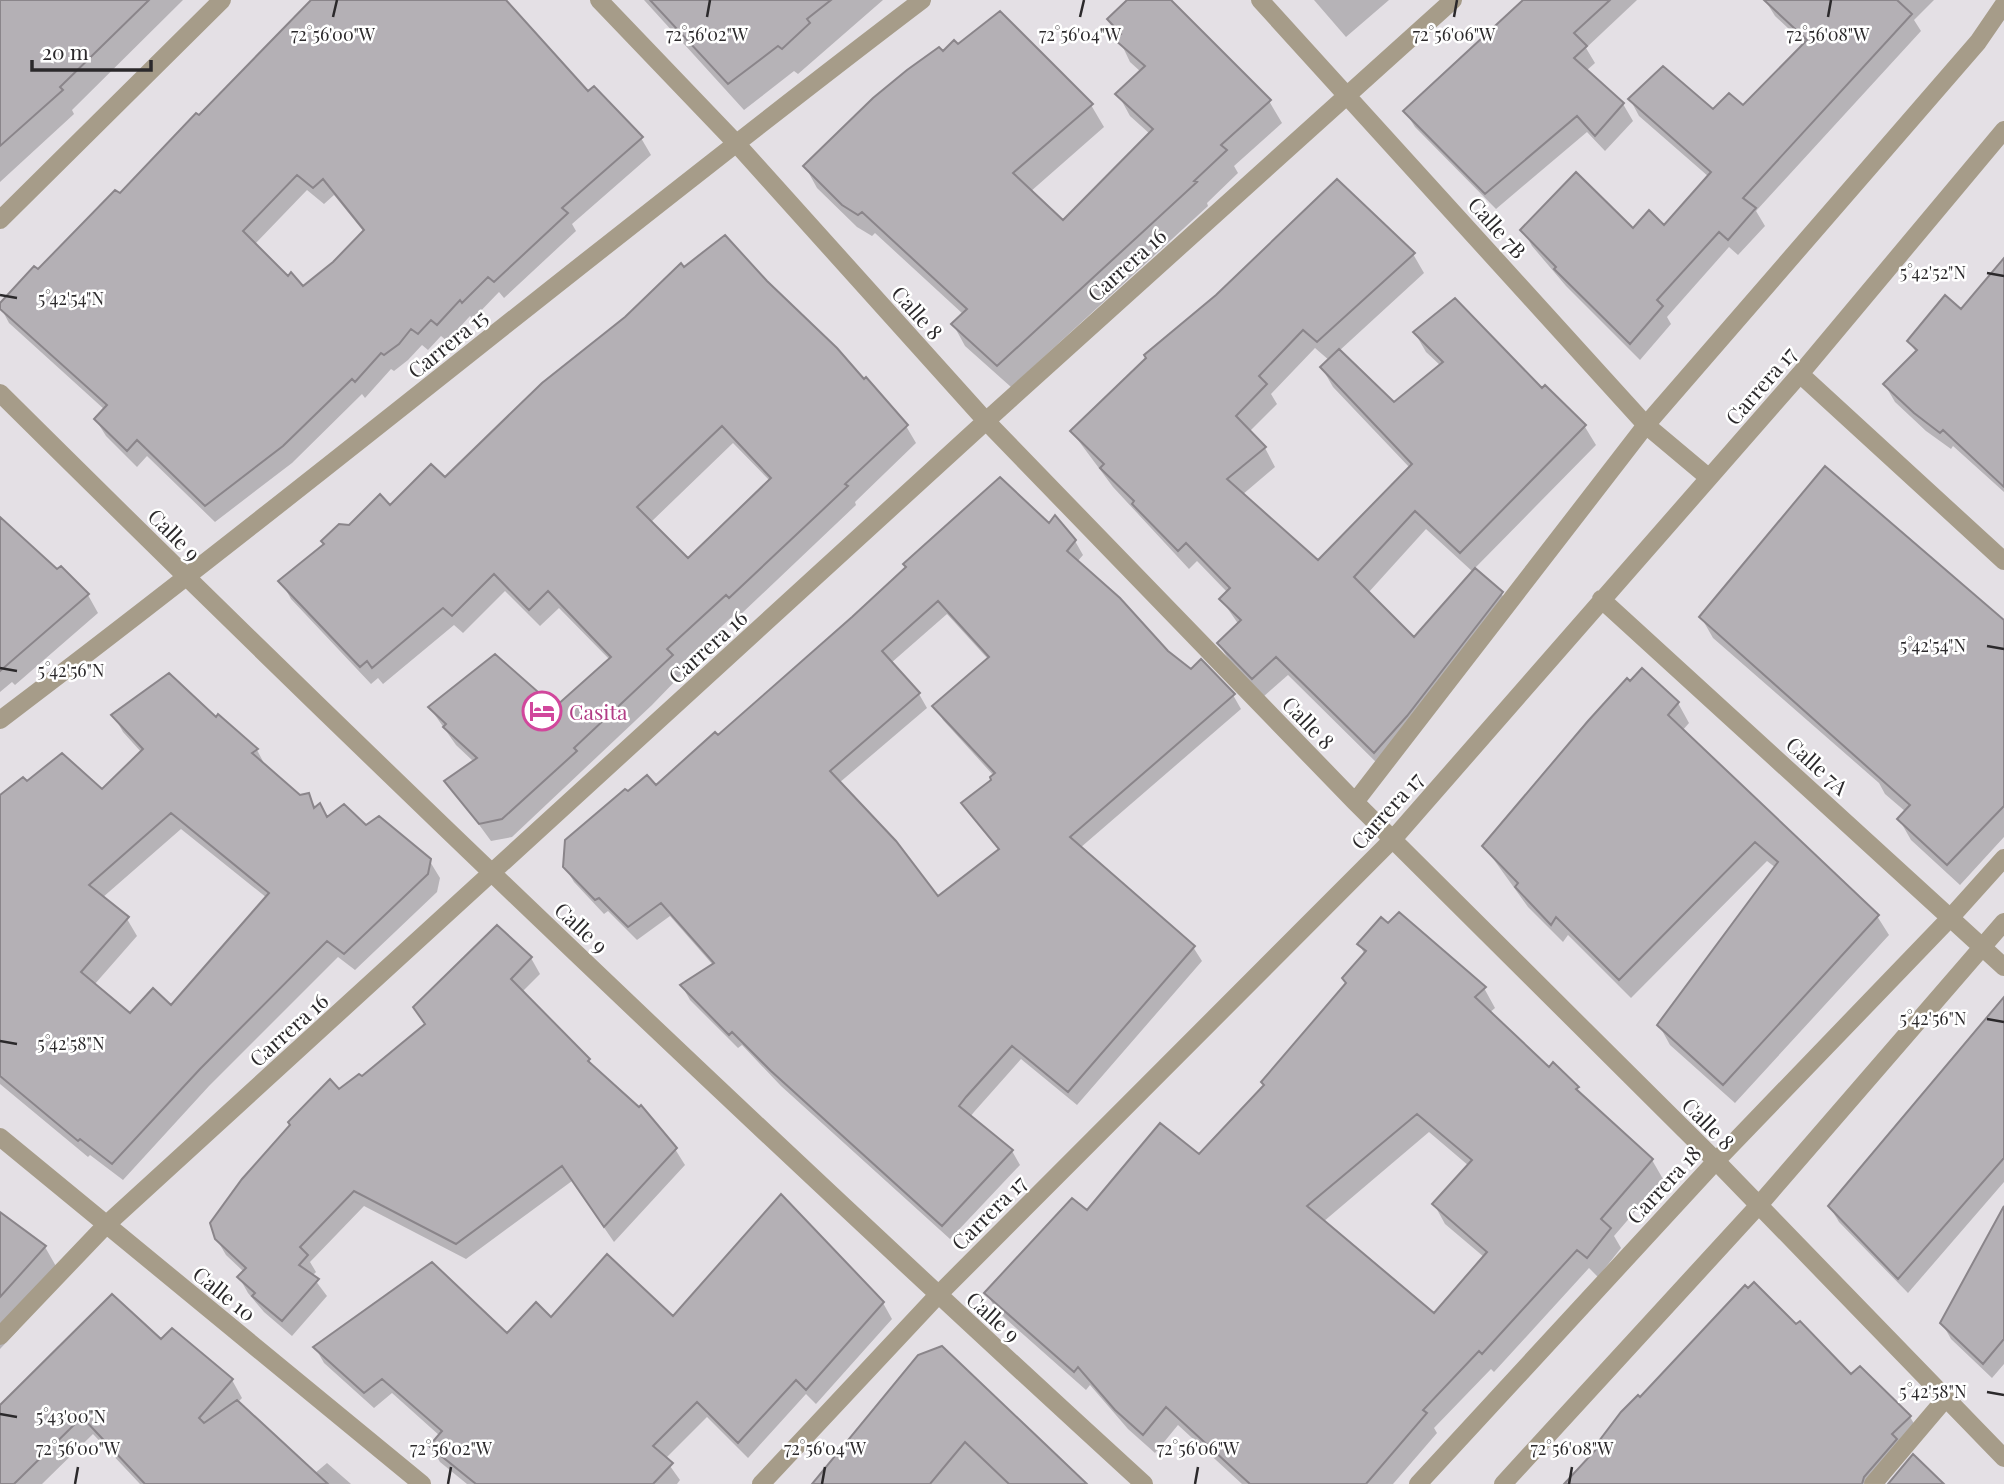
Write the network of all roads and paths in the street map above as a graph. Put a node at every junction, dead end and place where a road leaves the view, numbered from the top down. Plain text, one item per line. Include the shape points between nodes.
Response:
1 (222, 0) edge
2 (599, 0) edge
3 (922, 0) edge
4 (1260, 0) edge
5 (1454, 0) edge
6 (2004, 4) edge
7 (1348, 94) junction
8 (2004, 130) edge
9 (735, 142) junction
10 (0, 220) edge
11 (1800, 374) junction
12 (0, 393) edge
13 (986, 421) junction
14 (1646, 425) junction
15 (1708, 477) junction
16 (2004, 561) edge
17 (187, 579) junction
18 (1601, 598) junction
19 (0, 720) edge
20 (1355, 802) junction
21 (1394, 838) junction
22 (2004, 858) edge
23 (492, 874) junction
24 (1951, 917) junction
25 (2004, 922) edge
26 (1982, 947) junction
27 (2004, 967) edge
28 (0, 1137) edge
29 (1716, 1161) junction
30 (1759, 1205) junction
31 (106, 1225) junction
32 (938, 1295) junction
33 (0, 1336) edge
34 (1946, 1398) junction
35 (2004, 1458) edge
36 (422, 1484) edge
37 (761, 1484) edge
38 (1144, 1484) edge
39 (1418, 1484) edge
40 (1503, 1484) edge
41 (1873, 1484) edge

1 - 10 street
2 - 9 street, Calle 8
3 - 9 street, Carrera 15
4 - 7 street, Calle 7B
5 - 7 street, Carrera 16
6 - 14 street, Carrera 17 via 1978,42
7 - 13 street, Carrera 16
7 - 14 street, Calle 7B
8 - 11 street, Carrera 17
9 - 13 street, Calle 8
9 - 17 street, Carrera 15
11 - 15 street, Carrera 17
11 - 16 street
12 - 17 street, Calle 9
13 - 20 street, Calle 8
13 - 23 street, Carrera 16
14 - 15 street, Calle 7B
14 - 20 street, Carrera 17
15 - 18 street, Carrera 17
17 - 19 street, Carrera 15
17 - 23 street, Calle 9
18 - 21 street, Carrera 17
18 - 24 street, Calle 7A
20 - 21 street, Calle 8
21 - 29 street, Calle 8
21 - 32 street, Carrera 17
22 - 24 street, Carrera 18
23 - 31 street, Carrera 16
23 - 32 street, Calle 9
24 - 26 street, Calle 7A
24 - 29 street, Carrera 18
25 - 26 street
26 - 27 street, Calle 7A
26 - 30 street
28 - 31 street, Calle 10
29 - 30 street, Calle 8
29 - 39 street, Carrera 18
30 - 34 street, Calle 8
30 - 40 street
31 - 33 street, Carrera 16
31 - 36 street, Calle 10
32 - 37 street, Carrera 17
32 - 38 street, Calle 9
34 - 35 street, Calle 8
34 - 41 street

